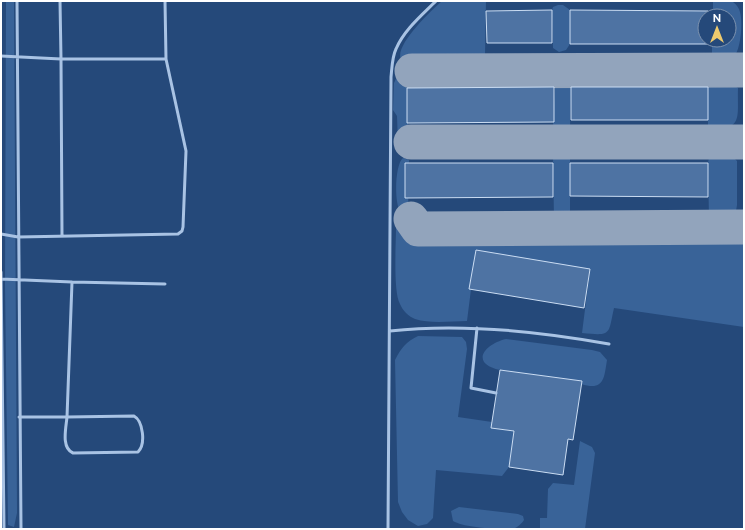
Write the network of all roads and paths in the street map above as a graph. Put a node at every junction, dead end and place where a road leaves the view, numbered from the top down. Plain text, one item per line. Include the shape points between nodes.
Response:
1 (17, 1) edge
2 (60, 1) edge
3 (165, 1) edge
4 (436, 1) edge
5 (1, 56) edge
6 (17, 58) junction
7 (61, 59) junction
8 (166, 59) junction
9 (1, 234) edge
10 (62, 236) junction
11 (18, 237) junction
12 (1, 272) edge
13 (1, 279) edge
14 (18, 281) junction
15 (72, 282) junction
16 (165, 284) dead end
17 (477, 328) junction
18 (390, 331) junction
19 (609, 344) dead end
20 (2, 359) edge
21 (496, 393) dead end
22 (19, 417) junction
23 (67, 417) junction
24 (4, 529) edge
25 (21, 529) edge
26 (388, 529) edge

1 - 6 lane
2 - 7 lane
3 - 8 lane
4 - 18 lane via 414,22 395,50 391,77
5 - 6 lane
6 - 7 lane
6 - 11 lane
7 - 8 lane
7 - 10 lane
8 - 10 lane via 186,151 182,231 178,234
9 - 11 lane
10 - 11 lane
11 - 14 lane
12 - 13 lane
13 - 14 lane
13 - 20 lane
14 - 15 lane
14 - 22 lane
15 - 16 lane
15 - 23 lane
17 - 18 lane via 416,328
17 - 19 lane
17 - 21 lane via 471,388
18 - 26 lane
20 - 24 lane
22 - 23 lane
22 - 25 lane
23 - 23 lane via 134,416 141,424 141,450 69,452 66,446

